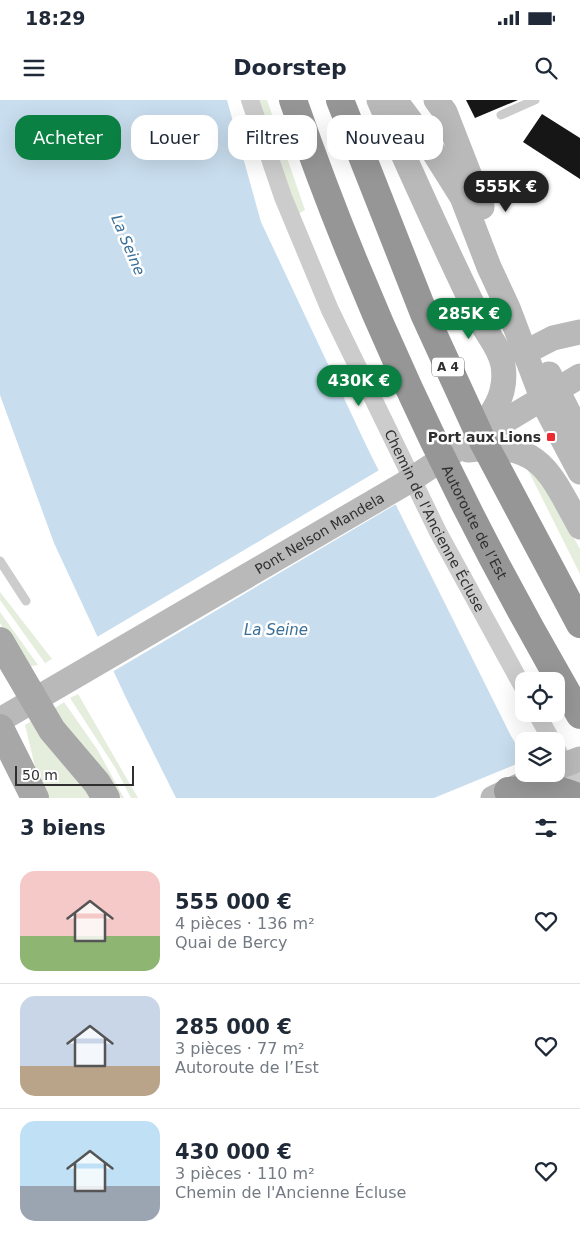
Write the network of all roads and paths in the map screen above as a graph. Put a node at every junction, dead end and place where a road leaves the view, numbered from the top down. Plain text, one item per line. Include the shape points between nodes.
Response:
1 (250, 100) edge
2 (292, 100) edge
3 (340, 100) edge
4 (379, 100) edge
5 (395, 100) edge
6 (535, 100) edge
7 (441, 104) edge
8 (501, 115) dead end
9 (481, 298) dead end
10 (580, 332) edge
11 (525, 344) junction
12 (576, 379) edge
13 (577, 423) edge
14 (453, 452) junction
15 (580, 459) edge
16 (580, 472) edge
17 (580, 527) edge
18 (0, 561) edge
19 (26, 601) dead end
20 (580, 624) edge
21 (0, 641) edge
22 (515, 673) edge
23 (580, 715) edge
24 (6, 720) edge
25 (580, 759) edge
26 (565, 764) edge
27 (565, 765) edge
28 (527, 782) edge
29 (500, 795) edge
30 (35, 798) edge
31 (106, 798) edge
32 (579, 798) edge

1 - 22 street, Chemin de l'Ancienne Écluse via 283,197 330,310 438,532
2 - 23 highway, Autoroute de l’Est via 360,279 424,421 493,560
3 - 20 highway, A 4 via 425,316 480,436
4 - 14 main road via 435,226 503,363 504,378 498,405 491,416
5 - 11 main road via 462,197 486,273
6 - 8 lane
7 - 11 main road
9 - 11 lane via 496,335
10 - 11 main road
11 - 13 main road
11 - 16 main road via 546,408
12 - 14 main road, Pont Nelson Mandela
13 - 15 main road via 567,425 567,433
14 - 17 main road via 492,446 525,454 545,468
14 - 24 main road, Pont Nelson Mandela
18 - 19 lane
21 - 31 main road via 52,730 97,782
24 - 30 main road
25 - 27 main road
26 - 32 street
28 - 29 main road
29 - 32 highway via 556,788

